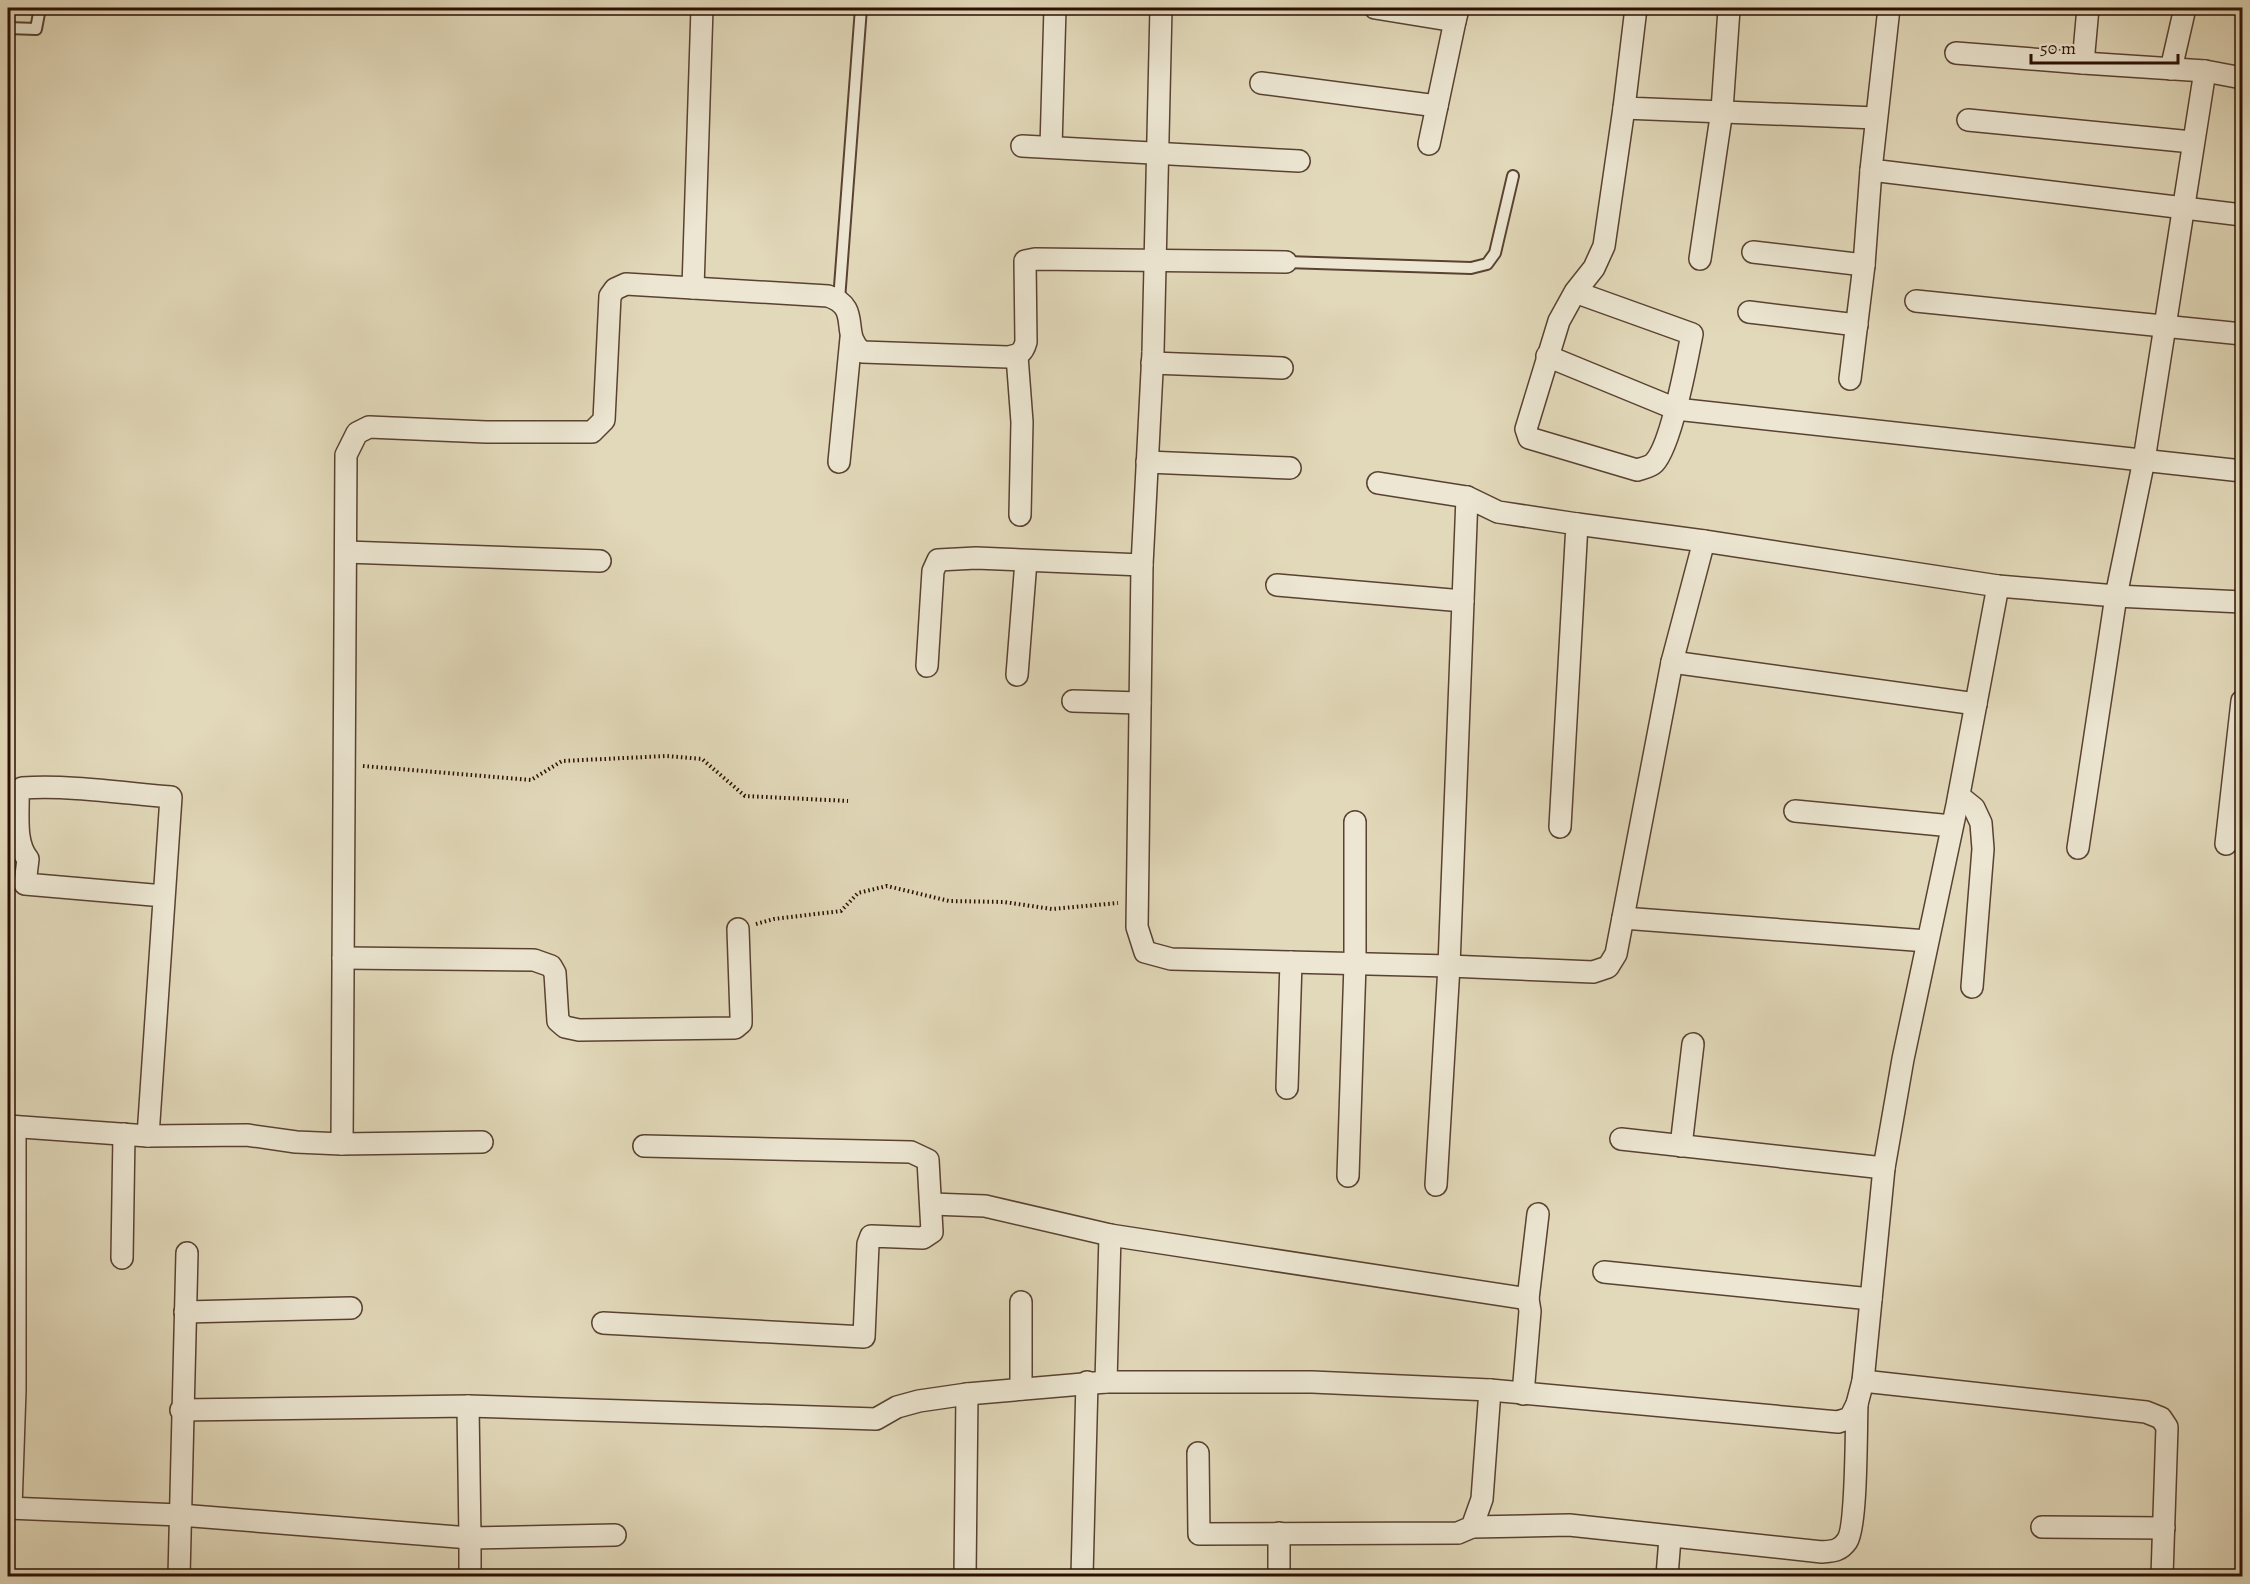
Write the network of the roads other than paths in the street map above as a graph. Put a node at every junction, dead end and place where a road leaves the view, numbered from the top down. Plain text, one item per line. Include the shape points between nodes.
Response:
1 (40, 8) edge
2 (702, 8) edge
3 (861, 8) edge
4 (1055, 8) edge
5 (1161, 8) edge
6 (1375, 8) edge
7 (1636, 8) edge
8 (1889, 8) edge
9 (2088, 8) edge
10 (2185, 8) edge
11 (1729, 9) edge
12 (1457, 14) edge
13 (8, 28) edge
14 (1956, 53) dead end
15 (2083, 63) junction
16 (2171, 69) junction
17 (2205, 71) junction
18 (2242, 78) edge
19 (1261, 82) dead end
20 (1437, 106) junction
21 (1624, 108) junction
22 (1722, 110) junction
23 (1876, 118) junction
24 (1968, 120) dead end
25 (2192, 142) junction
26 (1429, 144) dead end
27 (1022, 146) dead end
28 (1051, 147) junction
29 (1158, 152) junction
30 (1299, 161) dead end
31 (1871, 170) junction
32 (1513, 176) dead end
33 (2183, 208) junction
34 (2242, 215) edge
35 (1754, 252) dead end
36 (1155, 259) junction
37 (1700, 259) dead end
38 (1286, 262) joint
39 (1864, 265) junction
40 (693, 288) junction
41 (1575, 292) junction
42 (839, 300) junction
43 (1916, 301) dead end
44 (1749, 312) dead end
45 (1857, 325) junction
46 (2165, 325) junction
47 (2242, 334) edge
48 (851, 338) junction
49 (1017, 356) junction
50 (1547, 356) junction
51 (1152, 363) junction
52 (1282, 368) dead end
53 (1850, 379) dead end
54 (1676, 409) junction
55 (2144, 460) junction
56 (839, 462) dead end
57 (1147, 462) junction
58 (1290, 468) dead end
59 (2242, 471) edge
60 (1378, 483) dead end
61 (1467, 497) junction
62 (1020, 515) dead end
63 (1577, 524) junction
64 (1704, 541) junction
65 (346, 552) junction
66 (600, 561) dead end
67 (1026, 561) junction
68 (1142, 565) junction
69 (1277, 585) dead end
70 (1998, 586) junction
71 (2116, 596) junction
72 (1463, 601) junction
73 (2242, 602) edge
74 (1672, 662) junction
75 (927, 666) dead end
76 (1017, 675) dead end
77 (1073, 701) dead end
78 (2242, 701) edge
79 (1140, 703) junction
80 (1976, 704) junction
81 (1959, 796) junction
82 (1794, 811) dead end
83 (1355, 822) dead end
84 (1952, 826) junction
85 (1560, 827) dead end
86 (2226, 844) dead end
87 (2078, 848) dead end
88 (164, 896) junction
89 (1623, 918) junction
90 (738, 929) road end
91 (1927, 941) junction
92 (343, 958) junction
93 (1291, 962) junction
94 (1355, 964) junction
95 (1449, 966) junction
96 (1972, 987) dead end
97 (1693, 1044) dead end
98 (1287, 1088) dead end
99 (11, 1126) edge
100 (124, 1134) junction
101 (148, 1136) junction
102 (1621, 1140) dead end
103 (482, 1142) dead end
104 (342, 1144) junction
105 (644, 1146) dead end
106 (1681, 1146) junction
107 (1884, 1168) junction
108 (1348, 1176) dead end
109 (1436, 1185) dead end
110 (932, 1204) junction
111 (1538, 1214) dead end
112 (1110, 1235) junction
113 (187, 1253) dead end
114 (122, 1258) dead end
115 (1604, 1272) dead end
116 (1528, 1299) junction
117 (1870, 1299) junction
118 (1021, 1302) dead end
119 (351, 1308) dead end
120 (185, 1312) junction
121 (603, 1323) dead end
122 (1863, 1381) junction
123 (1097, 1382) junction
124 (1021, 1389) junction
125 (11, 1390) edge
126 (1490, 1390) junction
127 (968, 1394) junction
128 (1523, 1394) junction
129 (1857, 1404) junction
130 (468, 1406) junction
131 (181, 1410) junction
132 (1198, 1453) dead end
133 (9, 1508) edge
134 (180, 1515) junction
135 (1472, 1527) junction
136 (2042, 1527) dead end
137 (2163, 1528) junction
138 (1279, 1533) junction
139 (615, 1535) dead end
140 (470, 1538) junction
141 (1670, 1538) junction
142 (178, 1576) edge
143 (470, 1576) edge
144 (965, 1576) edge
145 (1082, 1576) edge
146 (1279, 1576) edge
147 (1667, 1576) edge
148 (2162, 1576) edge

1 - 13 lane via 36,29
2 - 40 street
3 - 42 lane
4 - 28 street
5 - 29 street
6 - 12 street
7 - 21 street
8 - 23 street
9 - 15 street
10 - 16 street
11 - 22 street
12 - 20 street
14 - 15 street
15 - 16 street
16 - 17 street
17 - 18 street
17 - 25 street
19 - 20 street
20 - 26 street
21 - 22 street
21 - 41 street via 1604,246 1594,268
22 - 23 street
22 - 37 street
23 - 31 street
24 - 25 street
25 - 33 street
27 - 28 street
28 - 29 street
29 - 30 street
29 - 36 street
31 - 33 street
31 - 39 street
32 - 38 lane via 1495,253 1487,264 1471,268
33 - 34 street
33 - 46 street
35 - 39 street
36 - 38 street
36 - 49 street via 1025,261 1026,342
36 - 51 street
39 - 45 street
40 - 42 street via 828,296
40 - 65 street via 626,284 610,296 604,420 592,432 369,427 357,433 346,455
41 - 50 street via 1559,321
41 - 54 street via 1692,334
42 - 48 street via 848,309
43 - 46 street
44 - 45 street
45 - 53 street
46 - 47 street
46 - 55 street
48 - 49 street via 855,346 872,354
48 - 56 street
49 - 62 street via 1022,422
50 - 54 street
50 - 54 street via 1526,429 1529,438 1637,470 1654,463
51 - 52 street
51 - 57 street
54 - 55 street
55 - 59 street
55 - 71 street
57 - 58 street
57 - 68 street
60 - 61 street
61 - 63 street via 1498,512
61 - 72 street
63 - 64 street
63 - 85 street
64 - 70 street
64 - 74 street
65 - 66 street
65 - 92 street
67 - 68 street
67 - 75 street via 945,558 934,564
67 - 76 street
68 - 79 street
69 - 72 street
70 - 71 street
70 - 80 street
71 - 73 street
71 - 87 street
72 - 95 street
74 - 80 street
74 - 89 street
77 - 79 street
78 - 86 street
79 - 93 street via 1137,927 1145,952 1171,959
80 - 81 street
81 - 84 street
81 - 96 street via 1974,808 1982,832
82 - 84 street
83 - 94 street
84 - 91 street
88 - 88 street via 171,797 72,788 22,788 18,792 20,840 28,859 25,884
88 - 101 street
89 - 91 street
89 - 95 street via 1616,954 1608,967 1593,972
90 - 92 street via 741,1023 735,1028 565,1027 558,1021 555,973 551,966 534,960
91 - 107 street
92 - 104 street
93 - 94 street
93 - 98 street
94 - 95 street
94 - 108 street
95 - 109 street
97 - 106 street
99 - 100 street
99 - 125 street
100 - 101 street
100 - 114 street
101 - 104 street via 247,1135
102 - 106 street
103 - 104 street
105 - 110 street via 911,1152 928,1160
106 - 107 street
107 - 117 street
110 - 112 street via 985,1206
110 - 121 street via 932,1232 923,1238 871,1236 864,1337
111 - 116 street
112 - 116 street
112 - 123 street
113 - 120 street
115 - 117 street
116 - 128 street
117 - 122 street
118 - 124 street
119 - 120 street
120 - 131 street
122 - 129 street
122 - 137 street via 2146,1412 2161,1418 2167,1427
123 - 124 street
123 - 126 street via 1312,1382
123 - 145 street
124 - 127 street
125 - 133 street
126 - 128 street
126 - 135 street via 1482,1499
127 - 130 street via 919,1401 876,1419
127 - 144 street
128 - 129 street via 1838,1422 1850,1418
129 - 141 street via 1851,1519 1848,1540 1838,1551
130 - 131 street
130 - 140 street
131 - 134 street
132 - 138 street via 1199,1534
133 - 134 street
134 - 140 street
134 - 142 street
135 - 138 street via 1458,1533
135 - 141 street via 1569,1525
136 - 137 street
137 - 148 street
138 - 146 street
139 - 140 street
140 - 143 street
141 - 147 street

